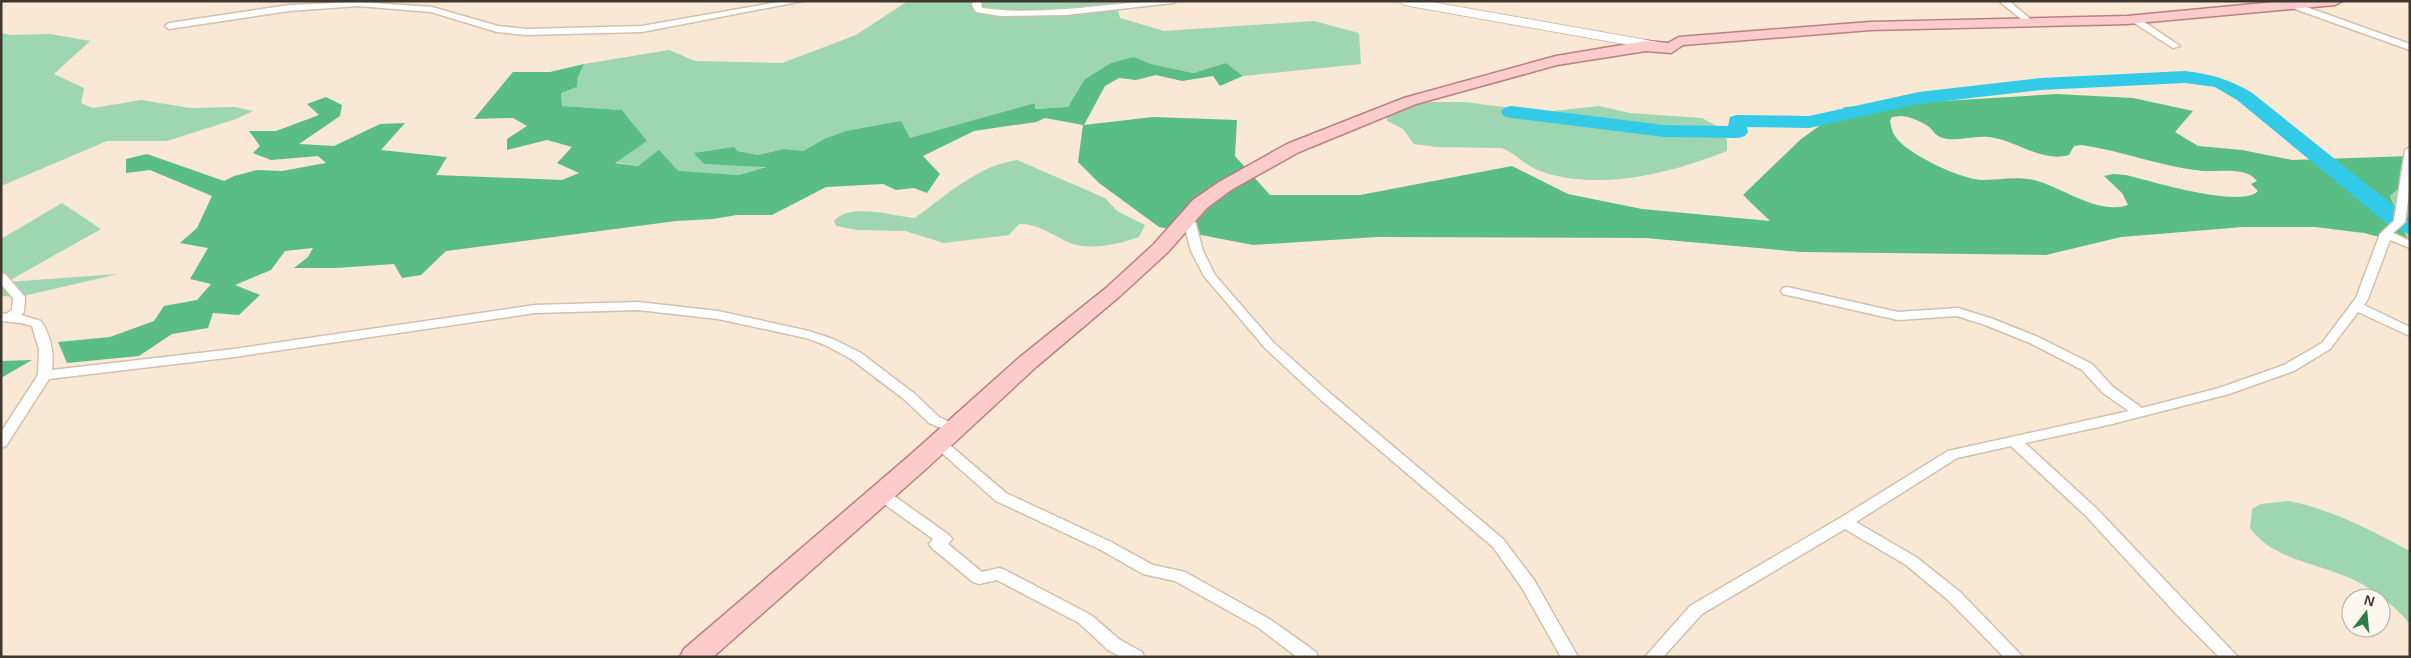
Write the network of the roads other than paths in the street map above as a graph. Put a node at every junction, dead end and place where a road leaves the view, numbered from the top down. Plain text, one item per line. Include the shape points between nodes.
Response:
1 (799, 1) edge
2 (977, 1) edge
3 (1173, 1) edge
4 (1404, 1) edge
5 (2003, 1) edge
6 (2336, 1) edge
7 (782, 2) edge
8 (2295, 6) junction
9 (2134, 19) junction
10 (2029, 21) junction
11 (169, 26) dead end
12 (2176, 46) dead end
13 (2410, 47) edge
14 (1671, 48) junction
15 (2410, 150) edge
16 (1188, 217) junction
17 (2386, 234) junction
18 (2410, 245) edge
19 (1, 277) edge
20 (1787, 291) dead end
21 (2356, 306) junction
22 (5, 317) edge
23 (2410, 332) edge
24 (45, 375) junction
25 (2140, 413) junction
26 (953, 430) junction
27 (2013, 440) junction
28 (1, 443) edge
29 (939, 443) junction
30 (881, 494) junction
31 (1845, 522) junction
32 (694, 657) edge
33 (1136, 657) edge
34 (1310, 657) edge
35 (1570, 657) edge
36 (1653, 657) edge
37 (2015, 657) edge
38 (2230, 657) edge

1 - 7 street
2 - 3 street via 979,10 1001,13 1099,10
4 - 14 street
5 - 10 street
6 - 8 main road
7 - 11 street via 619,30 526,32 497,29 442,12 358,4 289,8
8 - 9 main road
8 - 13 street
9 - 10 main road
9 - 12 street
10 - 14 main road via 1778,32 1679,41
14 - 16 main road via 1646,46 1539,64 1410,101 1270,159 1225,186
15 - 17 street via 2399,222
16 - 26 main road via 1147,261
16 - 35 street via 1197,252 1210,276 1269,345 1498,543 1528,584
17 - 18 street
17 - 21 street via 2362,299
19 - 22 street via 19,297 18,312
20 - 25 street via 1898,316 1958,312 1989,322 2087,367 2108,390
21 - 23 street
21 - 25 street via 2326,346 2288,368 2224,391
22 - 24 street via 37,324 45,337
24 - 26 street via 234,353 535,309 638,306 718,315 828,342 856,356 910,397 934,420
24 - 28 street
25 - 27 street
26 - 29 main road
27 - 31 street via 1953,454
27 - 38 street via 2091,512 2187,616
29 - 30 main road
29 - 34 street via 1001,497 1106,546 1149,570 1179,576 1265,624
30 - 32 main road
30 - 33 street via 944,539 937,544 979,578 999,574 1085,619 1114,645
31 - 36 street via 1696,610
31 - 37 street via 1910,561 1954,596

